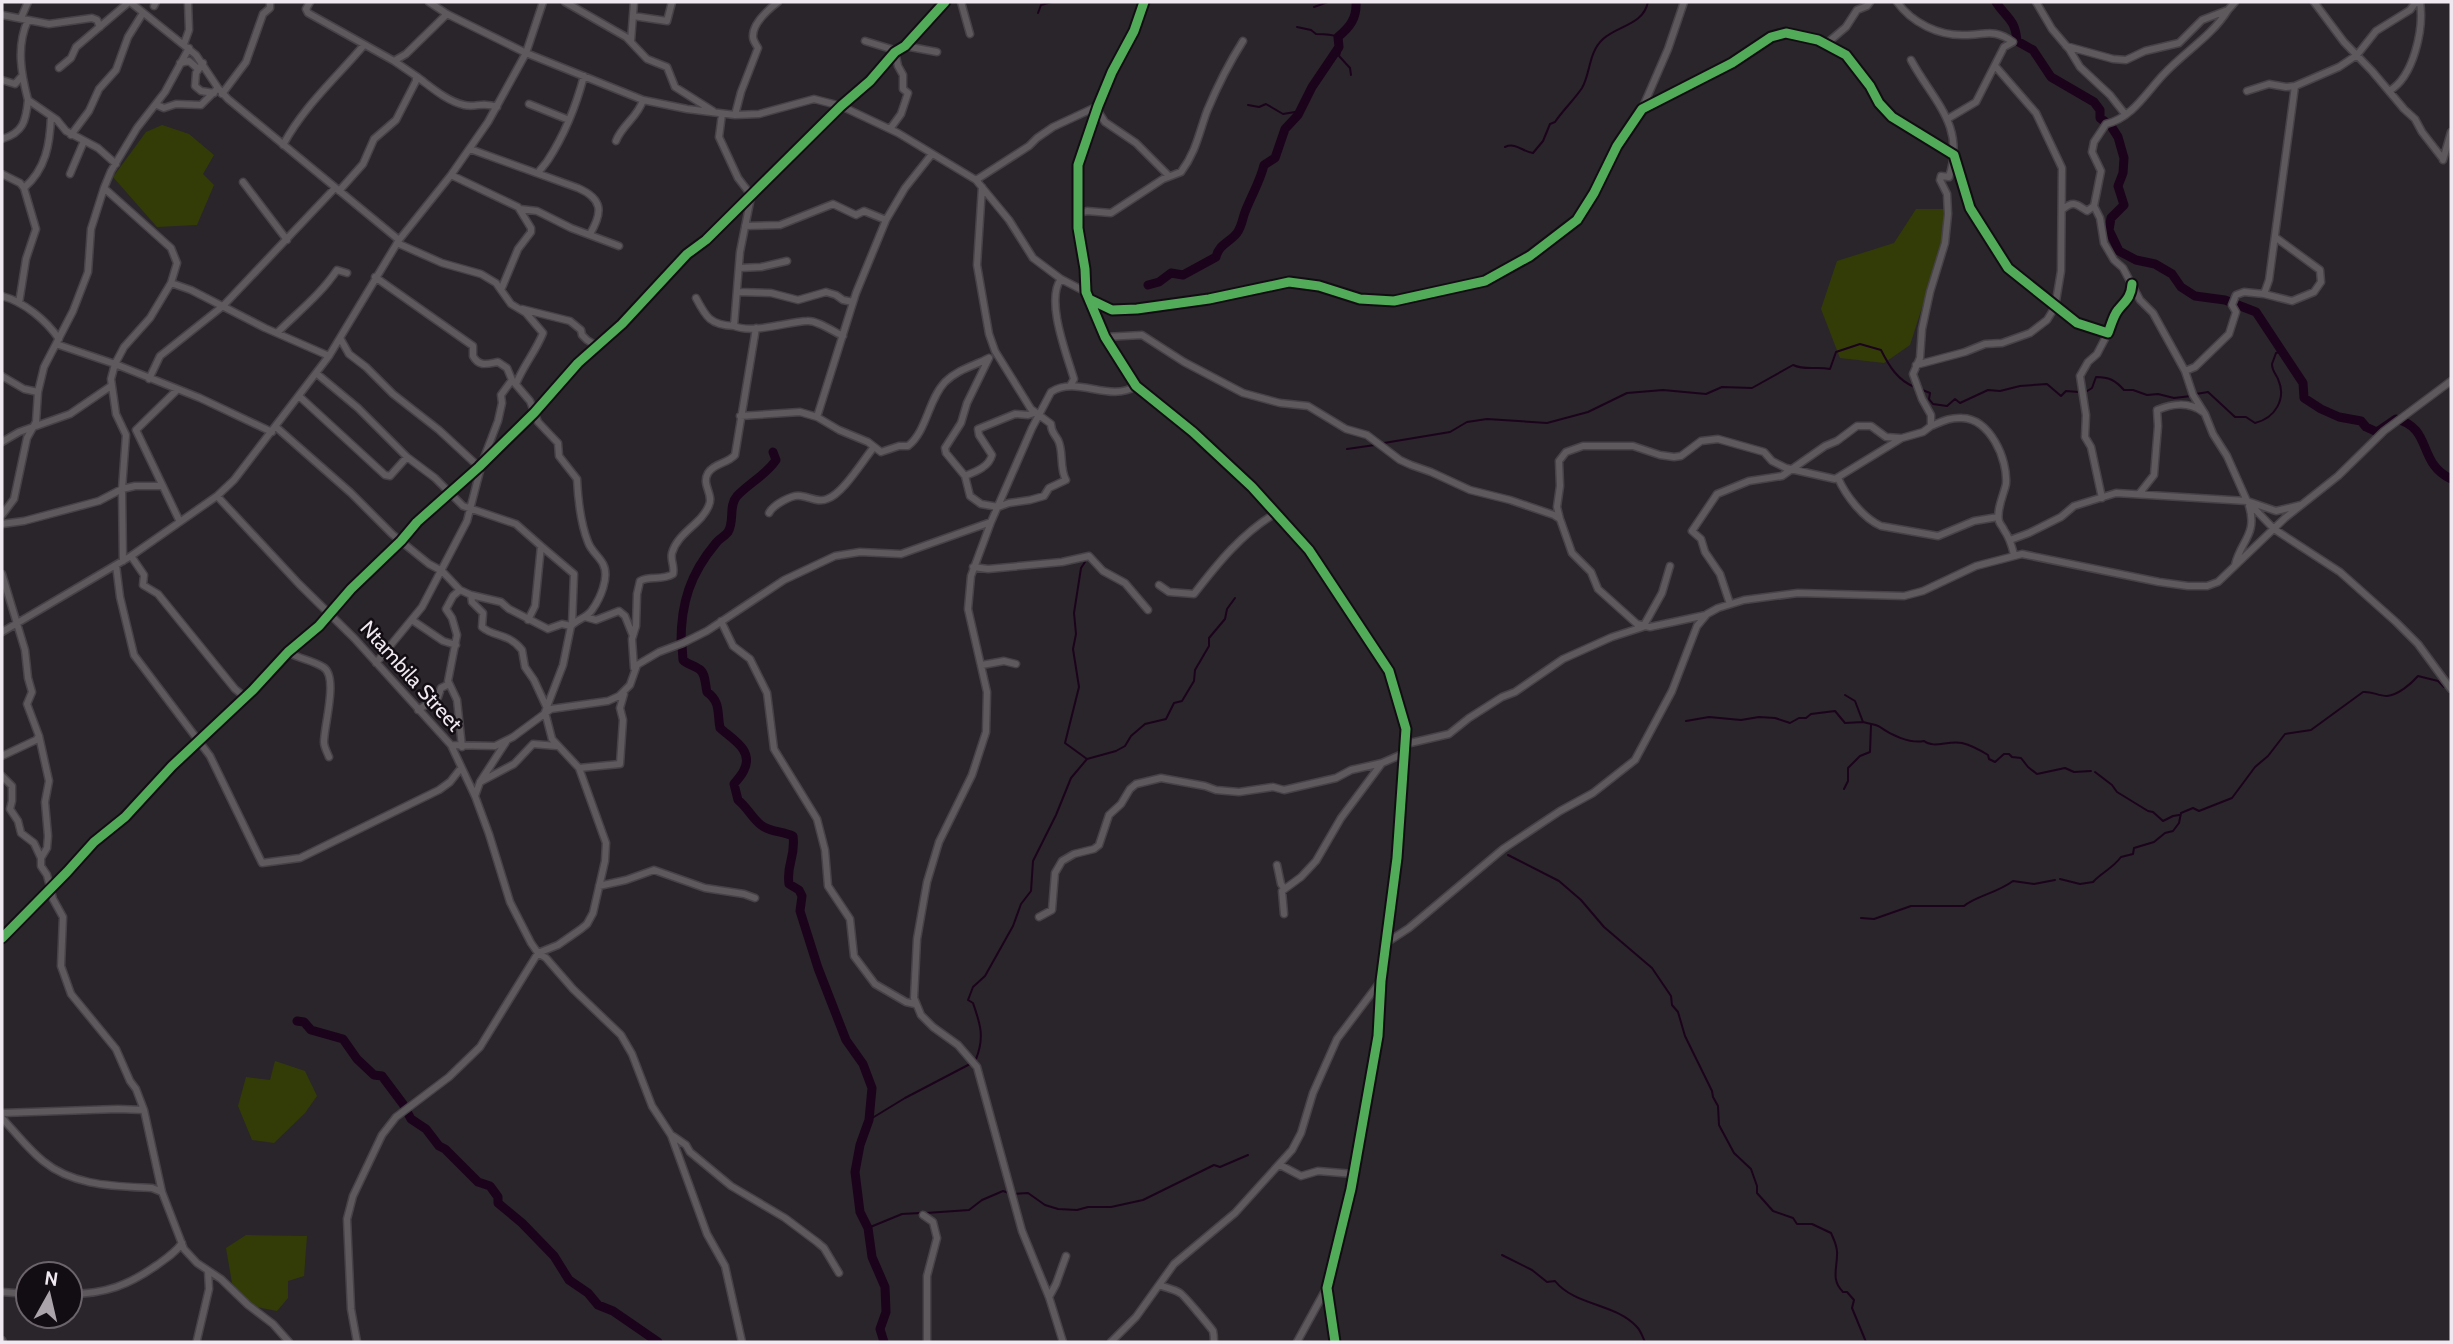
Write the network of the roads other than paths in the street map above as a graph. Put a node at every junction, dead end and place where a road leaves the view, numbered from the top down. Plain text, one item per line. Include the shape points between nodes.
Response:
1 (28, 2) edge
2 (131, 2) edge
3 (188, 2) edge
4 (310, 2) edge
5 (429, 2) edge
6 (543, 2) edge
7 (565, 2) edge
8 (634, 2) edge
9 (672, 2) edge
10 (778, 2) edge
11 (945, 2) edge
12 (961, 2) edge
13 (1144, 2) edge
14 (1684, 2) edge
15 (1870, 2) edge
16 (1897, 2) edge
17 (2036, 2) edge
18 (2235, 2) edge
19 (2314, 2) edge
20 (2419, 2) edge
21 (272, 3) edge
22 (2228, 10) junction
23 (143, 13) junction
24 (447, 14) junction
25 (2, 16) edge
26 (634, 16) junction
27 (24, 19) junction
28 (100, 27) junction
29 (970, 34) dead end
30 (631, 41) junction
31 (865, 41) dead end
32 (1243, 41) dead end
33 (1826, 44) junction
34 (364, 45) junction
35 (186, 46) junction
36 (905, 46) junction
37 (2066, 46) junction
38 (895, 52) junction
39 (937, 52) dead end
40 (526, 53) junction
41 (2357, 55) junction
42 (1911, 60) dead end
43 (394, 61) junction
44 (180, 63) junction
45 (201, 66) junction
46 (1996, 67) junction
47 (59, 68) dead end
48 (22, 76) junction
49 (416, 76) junction
50 (584, 76) junction
51 (2, 80) edge
52 (2295, 86) junction
53 (2247, 91) dead end
54 (2389, 91) junction
55 (218, 92) junction
56 (28, 100) junction
57 (643, 100) junction
58 (529, 104) dead end
59 (156, 105) junction
60 (842, 106) junction
61 (496, 107) junction
62 (1098, 108) junction
63 (1642, 110) junction
64 (720, 114) junction
65 (2125, 114) junction
66 (735, 115) junction
67 (51, 116) junction
68 (1949, 118) junction
69 (569, 120) junction
70 (890, 129) junction
71 (2451, 132) edge
72 (71, 135) junction
73 (2, 139) edge
74 (84, 141) junction
75 (616, 141) dead end
76 (283, 145) junction
77 (470, 149) junction
78 (932, 154) junction
79 (1954, 155) junction
80 (116, 164) junction
81 (538, 173) junction
82 (2, 174) edge
83 (70, 174) dead end
84 (451, 175) junction
85 (1169, 176) junction
86 (976, 180) junction
87 (243, 182) dead end
88 (104, 187) junction
89 (982, 187) junction
90 (24, 188) junction
91 (337, 190) junction
92 (751, 195) junction
93 (2094, 206) junction
94 (520, 209) junction
95 (2063, 209) junction
96 (1077, 214) junction
97 (886, 220) junction
98 (746, 226) junction
99 (590, 234) junction
100 (2275, 237) junction
101 (287, 240) junction
102 (398, 241) junction
103 (619, 246) dead end
104 (787, 261) dead end
105 (739, 268) junction
106 (347, 273) dead end
107 (375, 276) junction
108 (1061, 279) junction
109 (171, 283) junction
110 (2132, 284) junction
111 (501, 290) junction
112 (737, 292) junction
113 (2264, 294) junction
114 (1087, 295) junction
115 (2, 296) edge
116 (696, 298) dead end
117 (853, 302) junction
118 (19, 303) junction
119 (223, 306) junction
120 (2055, 307) junction
121 (517, 308) junction
122 (734, 326) junction
123 (756, 328) junction
124 (277, 333) junction
125 (2108, 333) junction
126 (843, 336) junction
127 (1105, 337) junction
128 (340, 338) junction
129 (57, 342) junction
130 (597, 346) junction
131 (995, 351) junction
132 (329, 356) junction
133 (989, 358) junction
134 (115, 364) junction
135 (1916, 365) junction
136 (2185, 371) junction
137 (316, 373) junction
138 (2, 376) edge
139 (149, 379) junction
140 (2451, 381) edge
141 (514, 382) junction
142 (1070, 386) junction
143 (1136, 386) junction
144 (111, 387) junction
145 (177, 390) junction
146 (38, 392) junction
147 (299, 396) junction
148 (534, 413) junction
149 (1036, 414) junction
150 (2205, 414) junction
151 (740, 416) junction
152 (817, 417) junction
153 (1931, 426) junction
154 (31, 428) junction
155 (274, 429) junction
156 (136, 430) junction
157 (126, 435) junction
158 (1902, 438) junction
159 (2, 442) edge
160 (874, 447) junction
161 (407, 457) junction
162 (480, 465) junction
163 (1793, 469) junction
164 (965, 476) junction
165 (1838, 478) junction
166 (162, 486) junction
167 (122, 489) junction
168 (450, 492) junction
169 (2139, 494) junction
170 (217, 496) junction
171 (2102, 498) junction
172 (2247, 501) junction
173 (2306, 503) junction
174 (998, 507) junction
175 (471, 509) junction
176 (769, 513) dead end
177 (1276, 513) junction
178 (2, 515) edge
179 (1998, 517) junction
180 (1560, 519) junction
181 (180, 522) junction
182 (991, 522) junction
183 (2, 524) edge
184 (2274, 528) junction
185 (2010, 540) junction
186 (401, 541) junction
187 (541, 546) junction
188 (2014, 555) junction
189 (131, 556) junction
190 (123, 561) junction
191 (116, 565) junction
192 (1670, 566) dead end
193 (2235, 566) junction
194 (973, 567) junction
195 (442, 571) junction
196 (2, 574) edge
197 (1159, 585) dead end
198 (460, 590) junction
199 (471, 595) junction
200 (1730, 604) junction
201 (1148, 610) dead end
202 (330, 614) junction
203 (1707, 614) junction
204 (585, 617) junction
205 (412, 620) junction
206 (528, 620) junction
207 (721, 621) junction
208 (16, 624) junction
209 (571, 626) junction
210 (1643, 626) junction
211 (2, 632) edge
212 (633, 636) junction
213 (456, 645) junction
214 (288, 652) junction
215 (376, 663) junction
216 (1016, 663) dead end
217 (982, 665) junction
218 (634, 668) junction
219 (449, 684) junction
220 (2451, 690) edge
221 (625, 691) junction
222 (245, 698) junction
223 (545, 709) junction
224 (418, 710) junction
225 (39, 736) junction
226 (199, 740) junction
227 (507, 740) junction
228 (1406, 744) junction
229 (451, 745) junction
230 (557, 746) junction
231 (462, 747) junction
232 (1405, 753) junction
233 (2, 756) edge
234 (329, 757) dead end
235 (1382, 763) junction
236 (461, 768) junction
237 (579, 768) junction
238 (2, 776) edge
239 (480, 782) junction
240 (475, 796) junction
241 (41, 858) junction
242 (1277, 864) dead end
243 (599, 886) junction
244 (49, 888) junction
245 (1284, 888) junction
246 (755, 898) dead end
247 (1284, 914) dead end
248 (1039, 917) dead end
249 (2, 938) edge
250 (1386, 943) junction
251 (538, 953) junction
252 (1381, 981) junction
253 (915, 1004) junction
254 (144, 1110) junction
255 (2, 1115) edge
256 (671, 1135) junction
257 (1280, 1165) junction
258 (1354, 1174) junction
259 (162, 1192) junction
260 (923, 1215) dead end
261 (182, 1243) junction
262 (1066, 1255) dead end
263 (208, 1271) junction
264 (839, 1273) dead end
265 (1159, 1285) junction
266 (1327, 1287) junction
267 (84, 1294) edge
268 (1049, 1297) junction
269 (198, 1341) edge
270 (289, 1342) edge
271 (357, 1342) edge
272 (742, 1342) edge
273 (927, 1342) edge
274 (1063, 1342) edge
275 (1111, 1342) edge
276 (1214, 1342) edge
277 (1297, 1342) edge
278 (1335, 1342) edge

1 - 27 street
2 - 23 street
2 - 28 street
3 - 35 street
4 - 34 street via 308,13
5 - 24 street
6 - 40 street
7 - 30 street
8 - 26 street
9 - 26 street via 667,20
10 - 66 street via 761,18 754,33 758,48
11 - 36 street
12 - 29 street
13 - 62 street
14 - 63 street
15 - 33 street
16 - 46 street via 1906,13 1939,33 1967,36 1986,32 2006,37 2013,42 2004,47
17 - 37 street
18 - 22 street
19 - 41 street
20 - 41 street via 2376,31
20 - 54 street via 2421,26 2415,52 2398,86
21 - 55 street via 263,14 246,62
22 - 37 street via 2202,20 2179,43 2126,60
22 - 65 street via 2218,26
23 - 35 street
23 - 72 street via 116,70
24 - 40 street
24 - 43 street
25 - 27 street
26 - 30 street
27 - 28 street via 50,24 92,18
27 - 48 street
28 - 47 street
30 - 64 street via 647,60 667,67 675,87
31 - 38 street
32 - 85 street via 1213,97 1188,161 1181,172
33 - 63 street via 1792,33 1771,37
33 - 79 street via 1846,55 1892,117
34 - 43 street
34 - 76 street via 311,103
35 - 44 street
35 - 45 street
36 - 38 street
36 - 39 street
37 - 65 street
38 - 60 street
38 - 70 street via 908,96
40 - 50 street
40 - 61 street
41 - 52 street
41 - 54 street
42 - 68 street
43 - 49 street
44 - 45 street
44 - 59 street
45 - 55 street
45 - 55 street via 195,86
46 - 68 street via 1976,102
46 - 95 street via 2036,113 2055,151 2062,168
48 - 51 street via 15,84
48 - 56 street
49 - 61 street via 460,104
49 - 91 street via 396,120 374,139 363,164
50 - 57 street
50 - 69 street
52 - 53 street via 2269,83
52 - 100 street
54 - 71 street via 2444,160
55 - 59 street via 196,106
55 - 76 street
56 - 67 street
56 - 73 street via 22,126 14,136
57 - 64 street
57 - 75 street
58 - 69 street
59 - 80 street
60 - 66 street via 814,99 760,114
60 - 70 street
60 - 92 street
61 - 77 street
62 - 85 street via 1105,122
62 - 86 street via 1053,127
62 - 96 street via 1078,165
63 - 114 street via 1577,220 1530,256 1485,281 1394,301 1360,299 1289,282 1137,309 1112,310
64 - 66 street
64 - 92 street via 719,137
65 - 93 street via 2106,124 2094,142 2092,152 2101,171
67 - 72 street
67 - 90 street via 43,164
68 - 79 street
69 - 81 street
70 - 78 street
72 - 74 street
74 - 80 street
74 - 83 street
76 - 91 street
77 - 81 street
77 - 84 street
78 - 86 street
78 - 97 street
79 - 120 street via 1970,208 2008,268
79 - 135 street via 1949,177 1940,180 1947,194 1948,214
80 - 88 street
81 - 99 street via 594,196 598,217
82 - 90 street
84 - 94 street
84 - 102 street
85 - 96 street via 1111,213
86 - 89 street
87 - 101 street
88 - 109 street via 173,251 177,267
88 - 129 street via 91,229 88,272
89 - 108 street via 1033,258
89 - 131 street via 978,279
90 - 118 street via 36,229
91 - 101 street
91 - 102 street
92 - 98 street
92 - 130 street
93 - 95 street via 2087,211 2069,203
93 - 110 street via 2104,243
94 - 99 street via 537,211
94 - 111 street via 531,232 518,249
95 - 120 street
96 - 114 street
97 - 98 street via 864,211 856,215 833,204 780,225
97 - 117 street
98 - 105 street
99 - 103 street
100 - 113 street
100 - 113 street via 2320,270 2321,282 2314,292 2292,301
101 - 119 street
102 - 107 street
102 - 111 street via 442,263 481,274
104 - 105 street
105 - 112 street
106 - 124 street via 337,270 319,294
107 - 128 street
107 - 141 street via 473,346 473,356 480,364 501,363
108 - 114 street
108 - 142 street via 1055,299 1074,379
109 - 119 street
109 - 134 street
110 - 125 street via 2132,292
110 - 136 street
111 - 121 street
112 - 117 street via 798,300 826,292
112 - 122 street
113 - 136 street via 2236,295 2229,334
114 - 127 street
115 - 118 street
116 - 122 street via 707,318
117 - 126 street
118 - 129 street via 47,323
119 - 124 street
119 - 139 street via 160,356
120 - 125 street via 2077,324
120 - 135 street via 2030,334
121 - 130 street via 570,321
121 - 141 street via 543,333
122 - 123 street
123 - 126 street via 811,321
123 - 151 street
124 - 132 street
125 - 171 street via 2080,376 2085,437
126 - 152 street
127 - 143 street
127 - 180 street via 1142,335 1243,393 1308,406 1346,429 1367,435 1411,465
128 - 132 street
128 - 162 street via 349,354 393,394
129 - 134 street
129 - 146 street via 47,358
130 - 148 street
131 - 133 street
131 - 149 street
132 - 137 street
133 - 160 street via 964,368 943,384 912,444 881,452
133 - 164 street via 946,448
134 - 139 street
134 - 144 street
135 - 153 street via 1913,374 1931,415
136 - 150 street
137 - 147 street
137 - 161 street
138 - 146 street
139 - 145 street
140 - 173 street via 2384,431
141 - 148 street
141 - 162 street via 501,395 498,421
142 - 143 street via 1117,392
142 - 149 street via 1051,392
143 - 177 street via 1193,432
144 - 154 street via 69,414
144 - 157 street
145 - 155 street
145 - 156 street
146 - 154 street via 37,418
147 - 155 street
147 - 161 street via 385,475 390,476
148 - 162 street
148 - 204 street via 574,473 588,543 605,567 605,582
149 - 164 street via 1015,414 978,429 992,455 981,469
149 - 174 street
149 - 174 street via 1051,424 1051,432 1060,442 1066,480 1048,488 1044,496
150 - 169 street via 2180,403 2157,410 2154,475
150 - 172 street
151 - 152 street via 796,411
151 - 212 street via 734,455 709,472 710,504 674,549 673,574 640,581
152 - 160 street
153 - 158 street
153 - 179 street via 1965,418 1991,435 2003,459 2006,482
154 - 159 street
154 - 178 street via 14,499
155 - 170 street
155 - 186 street
156 - 157 street
156 - 166 street
157 - 167 street
158 - 163 street via 1886,437 1871,426 1857,426
158 - 165 street
160 - 176 street via 831,497 817,500 796,495
161 - 168 street
162 - 168 street
162 - 175 street
163 - 165 street
163 - 180 street via 1772,461 1764,452 1718,439 1701,441 1674,457 1633,446 1576,447 1559,461
163 - 200 street via 1717,494 1695,523 1692,531 1720,574
164 - 174 street via 970,496
165 - 179 street via 1855,505 1881,526 1938,536
166 - 167 street
166 - 181 street
167 - 183 street via 99,501
167 - 190 street
168 - 175 street
168 - 186 street
169 - 171 street
169 - 172 street
170 - 181 street
170 - 202 street, Ntambila Street
171 - 185 street via 2074,506 2061,517
172 - 173 street via 2276,511
172 - 184 street
172 - 193 street via 2251,523
173 - 184 street
174 - 182 street
175 - 187 street via 516,524
175 - 195 street
177 - 197 street via 1245,534 1194,594 1169,592
177 - 228 street via 1309,550 1389,671 1403,715
179 - 185 street
180 - 210 street via 1572,553 1591,572 1598,589
181 - 189 street
182 - 194 street
182 - 207 street via 901,554 841,553 784,580
184 - 193 street
184 - 220 street via 2340,572 2396,622
185 - 188 street
186 - 195 street
186 - 202 street
187 - 206 street via 535,606
187 - 209 street via 574,574
188 - 193 street via 2031,554 2188,586 2218,582
188 - 200 street via 1904,596 1798,593
189 - 190 street
189 - 222 street via 144,575 143,585 159,594
190 - 191 street
191 - 208 street
191 - 226 street via 134,655
192 - 210 street via 1662,593
194 - 201 street via 1089,556 1102,571 1125,583
194 - 217 street via 968,609
195 - 198 street
195 - 205 street
196 - 208 street
198 - 199 street
198 - 213 street via 446,609 455,628
199 - 206 street via 501,602
199 - 223 street via 483,613 485,630 501,634 522,650
200 - 203 street
202 - 214 street
202 - 215 street, Ntambila Street
203 - 210 street
203 - 250 street via 1691,637 1672,691 1634,760 1593,793 1503,849
204 - 209 street
204 - 212 street via 596,620 619,611
205 - 213 street
205 - 215 street
206 - 209 street via 548,629
207 - 218 street
207 - 253 street via 733,646 750,659 767,693 774,749 821,830 828,886 850,919 854,956 875,984
208 - 211 street
208 - 225 street via 32,689 27,704
209 - 223 street via 563,665
210 - 228 street via 1563,659 1449,734
212 - 218 street
213 - 219 street
214 - 222 street
214 - 234 street via 324,667 330,676 323,745
215 - 224 street, Ntambila Street
216 - 217 street
217 - 253 street via 986,732 927,882 917,939
218 - 221 street
219 - 224 street
219 - 231 street via 457,700
221 - 223 street via 608,701
221 - 237 street via 620,708 620,764
222 - 226 street
223 - 227 street
223 - 230 street via 550,736
224 - 229 street, Ntambila Street
225 - 233 street
225 - 241 street via 49,787 45,802 48,843
226 - 236 street via 262,863 268,864 300,858 410,806 450,782
226 - 244 street
227 - 231 street via 495,746
227 - 239 street
228 - 232 street
229 - 231 street
229 - 236 street, Ntambila Street
230 - 237 street
230 - 239 street via 533,744 514,764
232 - 235 street
232 - 250 street
235 - 245 street via 1316,860
235 - 248 street via 1284,790 1216,790 1161,778 1136,784 1109,815 1099,845 1062,861 1055,873 1052,911
236 - 240 street, Ntambila Street
237 - 243 street via 606,843
238 - 241 street via 12,786 10,809 18,826
239 - 240 street
240 - 251 street, Ntambila Street via 510,902
241 - 244 street
242 - 245 street
243 - 246 street via 654,870 705,888
243 - 251 street via 587,924
244 - 249 street
244 - 254 street via 63,917 60,957 66,984 116,1049
245 - 247 street
250 - 252 street
251 - 256 street, Ntambila Street via 621,1035 652,1106
251 - 271 street via 488,1039 463,1065 396,1117 358,1184 347,1228
252 - 257 street via 1337,1039 1301,1133
252 - 258 street via 1378,1036
253 - 268 street via 977,1067 1014,1206
254 - 255 street
254 - 259 street
255 - 259 street via 43,1161 66,1176
256 - 264 street via 731,1186 817,1242
256 - 272 street via 699,1215 725,1266
257 - 258 street via 1301,1176 1318,1171
257 - 265 street via 1222,1226 1179,1259
258 - 266 street
259 - 261 street
260 - 273 street via 933,1222 937,1238 927,1276
261 - 263 street
261 - 267 street via 125,1286
262 - 268 street
263 - 269 street via 209,1289
263 - 270 street
265 - 275 street
265 - 276 street via 1185,1296 1214,1333
266 - 277 street
266 - 278 street
268 - 274 street

